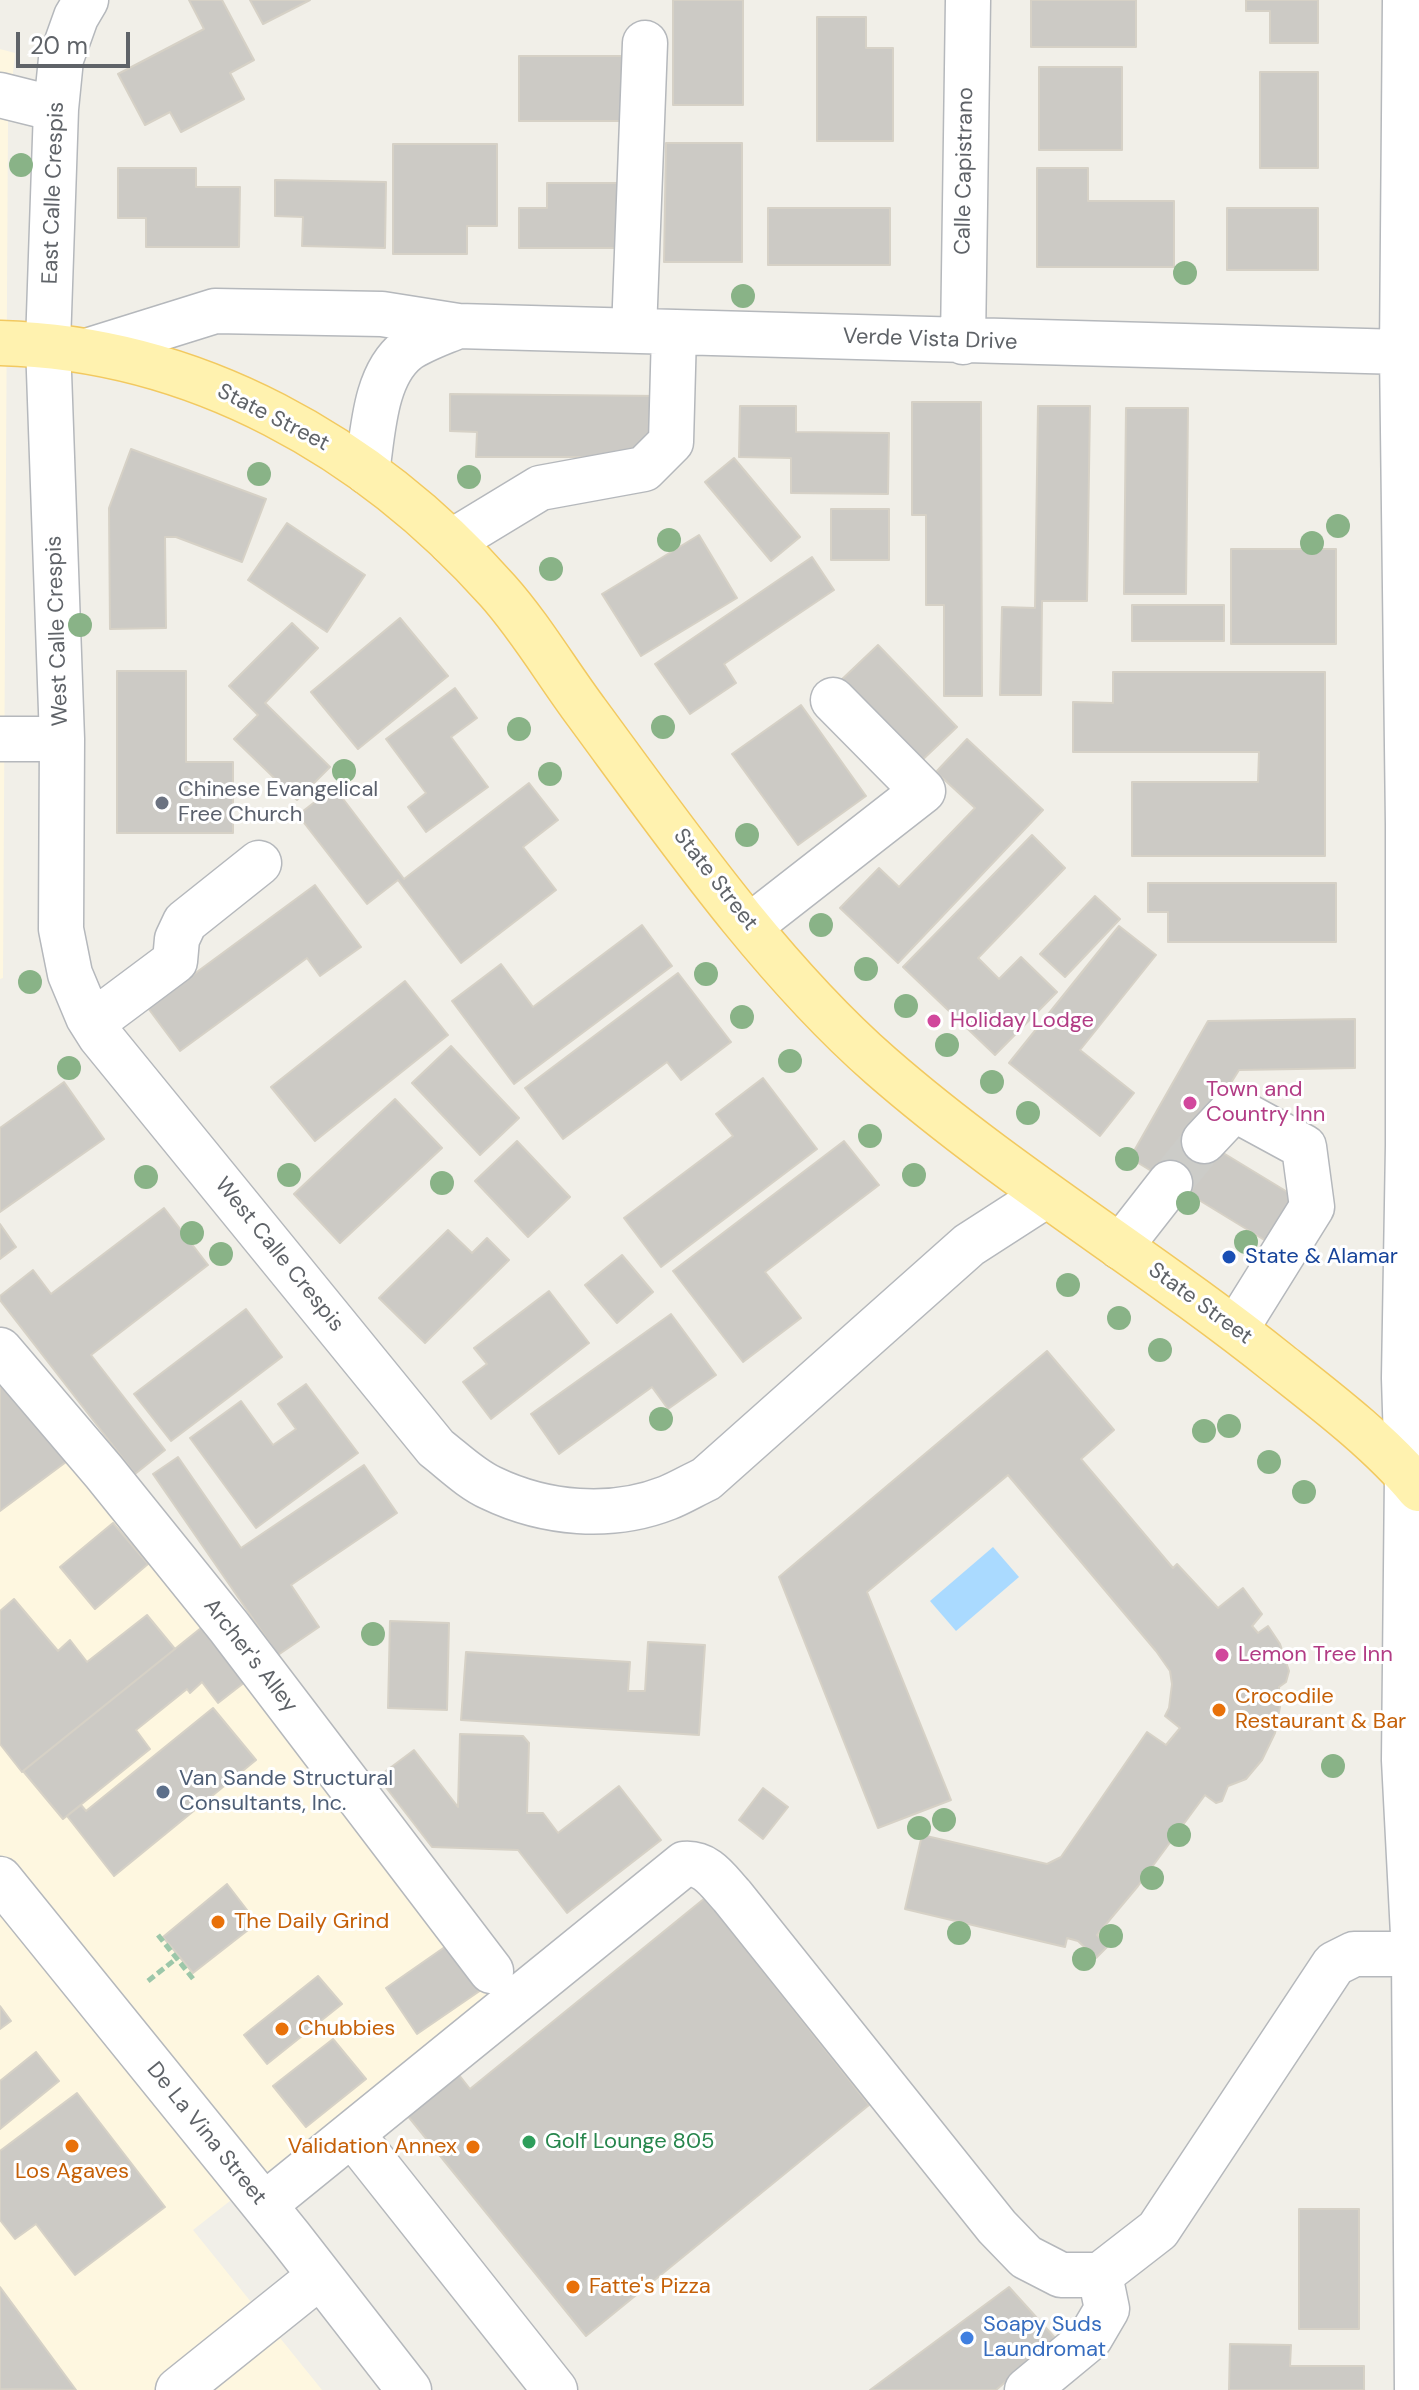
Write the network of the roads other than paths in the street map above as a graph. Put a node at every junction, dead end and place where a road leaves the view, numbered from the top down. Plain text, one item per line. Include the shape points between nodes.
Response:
1 (86, 0) edge
2 (968, 0) edge
3 (1405, 0) edge
4 (645, 43) dead end
5 (0, 95) edge
6 (56, 109) junction
7 (458, 326) junction
8 (654, 332) junction
9 (963, 342) junction
10 (0, 343) edge
11 (69, 347) junction
12 (1408, 368) edge
13 (367, 472) junction
14 (451, 542) junction
15 (833, 700) dead end
16 (0, 739) edge
17 (62, 739) junction
18 (1414, 825) edge
19 (259, 863) dead end
20 (750, 926) junction
21 (1414, 1010) edge
22 (92, 1023) junction
23 (1204, 1141) tunnel mouth
24 (1414, 1145) edge
25 (1170, 1183) tunnel mouth
26 (1045, 1196) junction
27 (1120, 1247) junction
28 (1236, 1329) junction
29 (0, 1350) edge
30 (1413, 1482) edge
31 (0, 1879) edge
32 (1414, 1954) junction
33 (491, 1971) dead end
34 (352, 2134) junction
35 (264, 2205) junction
36 (1100, 2275) junction
37 (320, 2276) junction
38 (178, 2390) edge
39 (409, 2390) edge
40 (555, 2390) edge
41 (1027, 2390) edge
42 (1417, 2390) edge

1 - 6 street, East Calle Crespis via 61,59
2 - 9 street, Calle Capistrano
3 - 12 street
4 - 8 street
5 - 6 street
6 - 11 street, East Calle Crespis
7 - 8 street, Verde Vista Drive
7 - 11 street, Verde Vista Drive via 382,314 215,311
7 - 13 street, Verde Vista Drive via 407,350 390,372 380,397
8 - 9 street, Verde Vista Drive
8 - 14 street via 671,442 644,469 540,488
9 - 12 street, Verde Vista Drive
10 - 11 main road, State Street
11 - 13 main road, State Street via 141,362 222,391 327,442
11 - 17 street, West Calle Crespis
12 - 18 street
13 - 14 main road, State Street
14 - 20 main road, State Street via 502,594
15 - 20 street via 923,791
16 - 17 street
17 - 22 street, West Calle Crespis via 61,929 70,974
18 - 21 street
19 - 22 street via 185,922 175,961
20 - 26 main road, State Street via 876,1061
21 - 24 street
22 - 26 street, West Calle Crespis via 436,1448 490,1488 576,1512 666,1499 706,1479 969,1245
23 - 28 street via 1234,1109 1304,1147 1312,1207
24 - 30 street via 1404,1378
25 - 27 street
26 - 27 main road, State Street
27 - 28 main road, State Street
28 - 30 main road, State Street via 1322,1398
29 - 33 street, Archer's Alley via 229,1627
30 - 32 street via 1404,1760
31 - 35 street, De La Vina Street
32 - 36 street via 1354,1954 1334,1964 1158,2230
32 - 42 street
34 - 35 street
34 - 36 street via 684,1864 692,1863 703,1866 732,1896 1026,2257 1061,2275
34 - 40 street
35 - 37 street, De La Vina Street
36 - 41 street via 1107,2309 1090,2338
37 - 38 street
37 - 39 street, De La Vina Street

